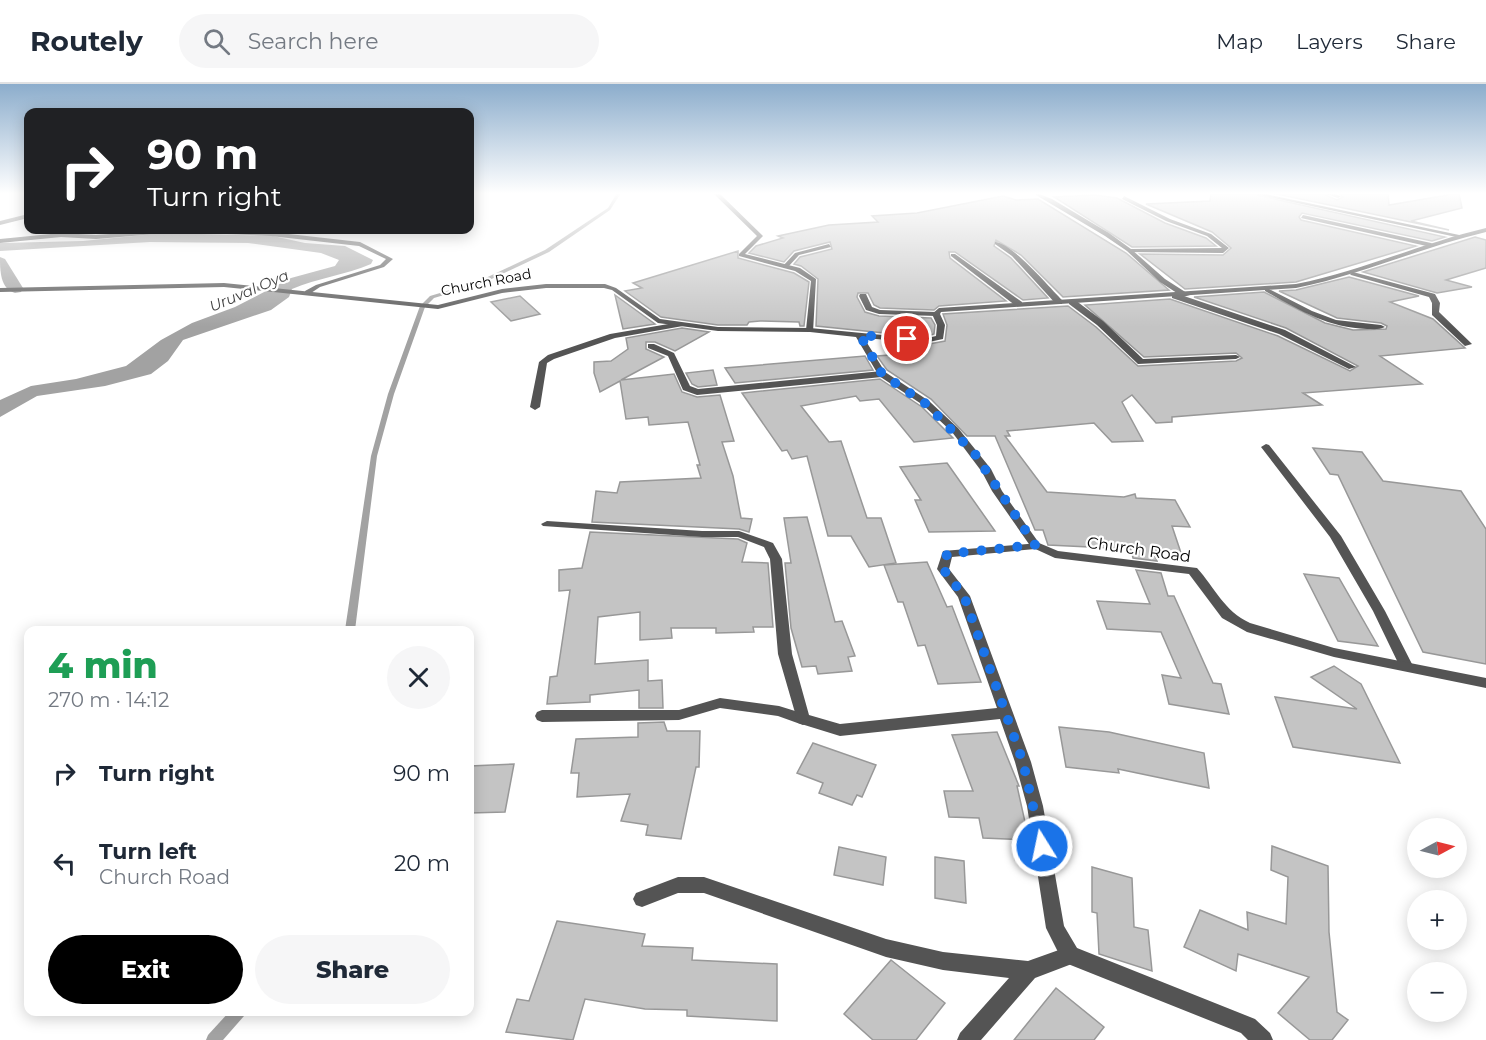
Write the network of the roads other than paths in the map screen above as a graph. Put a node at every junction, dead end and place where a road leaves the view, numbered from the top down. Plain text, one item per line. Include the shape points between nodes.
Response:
1 (38, 238) edge
2 (303, 238) edge
3 (758, 238) edge
4 (1111, 238) edge
5 (1212, 238) edge
6 (1397, 238) edge
7 (1456, 238) edge
8 (0, 242) edge
9 (997, 243) dead end
10 (1431, 245) junction
11 (829, 246) dead end
12 (1130, 251) junction
13 (953, 255) dead end
14 (786, 266) junction
15 (1353, 274) junction
16 (0, 290) edge
17 (1268, 290) junction
18 (308, 293) junction
19 (1186, 295) junction
20 (863, 296) dead end
21 (1175, 296) junction
22 (1059, 302) junction
23 (1072, 302) junction
24 (1019, 304) junction
25 (936, 314) junction
26 (680, 324) junction
27 (1381, 327) dead end
28 (810, 330) junction
29 (860, 335) junction
30 (1468, 344) dead end
31 (651, 346) dead end
32 (1236, 357) dead end
33 (1352, 367) dead end
34 (882, 374) junction
35 (535, 407) dead end
36 (1266, 447) dead end
37 (547, 524) dead end
38 (1035, 545) junction
39 (1406, 666) junction
40 (1486, 683) edge
41 (1005, 713) junction
42 (542, 716) dead end
43 (803, 719) junction
44 (642, 899) dead end
45 (1070, 955) junction
46 (1028, 971) junction
47 (967, 1040) edge
48 (1263, 1040) edge

1 - 8 street
2 - 18 street via 360,244 390,259 382,266 318,286
3 - 14 street via 741,255 769,265
4 - 12 street
5 - 12 street via 1226,248 1223,252
6 - 10 street
7 - 10 street
9 - 22 street via 1014,255
10 - 15 street
11 - 14 street via 797,254
12 - 19 street via 1157,278
13 - 24 street
14 - 28 street via 814,279
15 - 17 street
15 - 30 street via 1432,296 1435,313
16 - 18 street, Church Road via 159,285 256,287
17 - 19 street
17 - 27 street via 1340,326
18 - 26 street, Church Road via 438,307 502,291 604,286 658,321
19 - 21 street
20 - 25 street via 869,308 879,312
21 - 23 street
21 - 33 street via 1282,332
22 - 23 street
22 - 24 street
23 - 32 street via 1141,363
24 - 25 street via 939,310
25 - 29 street, Church Road via 942,332 934,340
26 - 28 street, Church Road
26 - 35 street via 613,336 551,357 543,363
28 - 29 street, Church Road
29 - 34 street
31 - 34 street via 671,355 686,388 697,392
34 - 38 street via 955,430
36 - 39 street via 1335,536
37 - 43 street via 739,534 769,545 776,559 785,654
38 - 39 street, Church Road via 1056,554 1193,570 1215,603 1233,620 1314,648
38 - 41 street via 947,554 943,569 964,596
39 - 40 street, Church Road
41 - 43 street via 840,730
41 - 45 street via 1035,806 1055,928
42 - 43 street via 679,715 720,703 779,711
44 - 46 street via 678,885 704,885 886,948 943,961
45 - 46 street
45 - 48 street via 1248,1026
46 - 47 street

